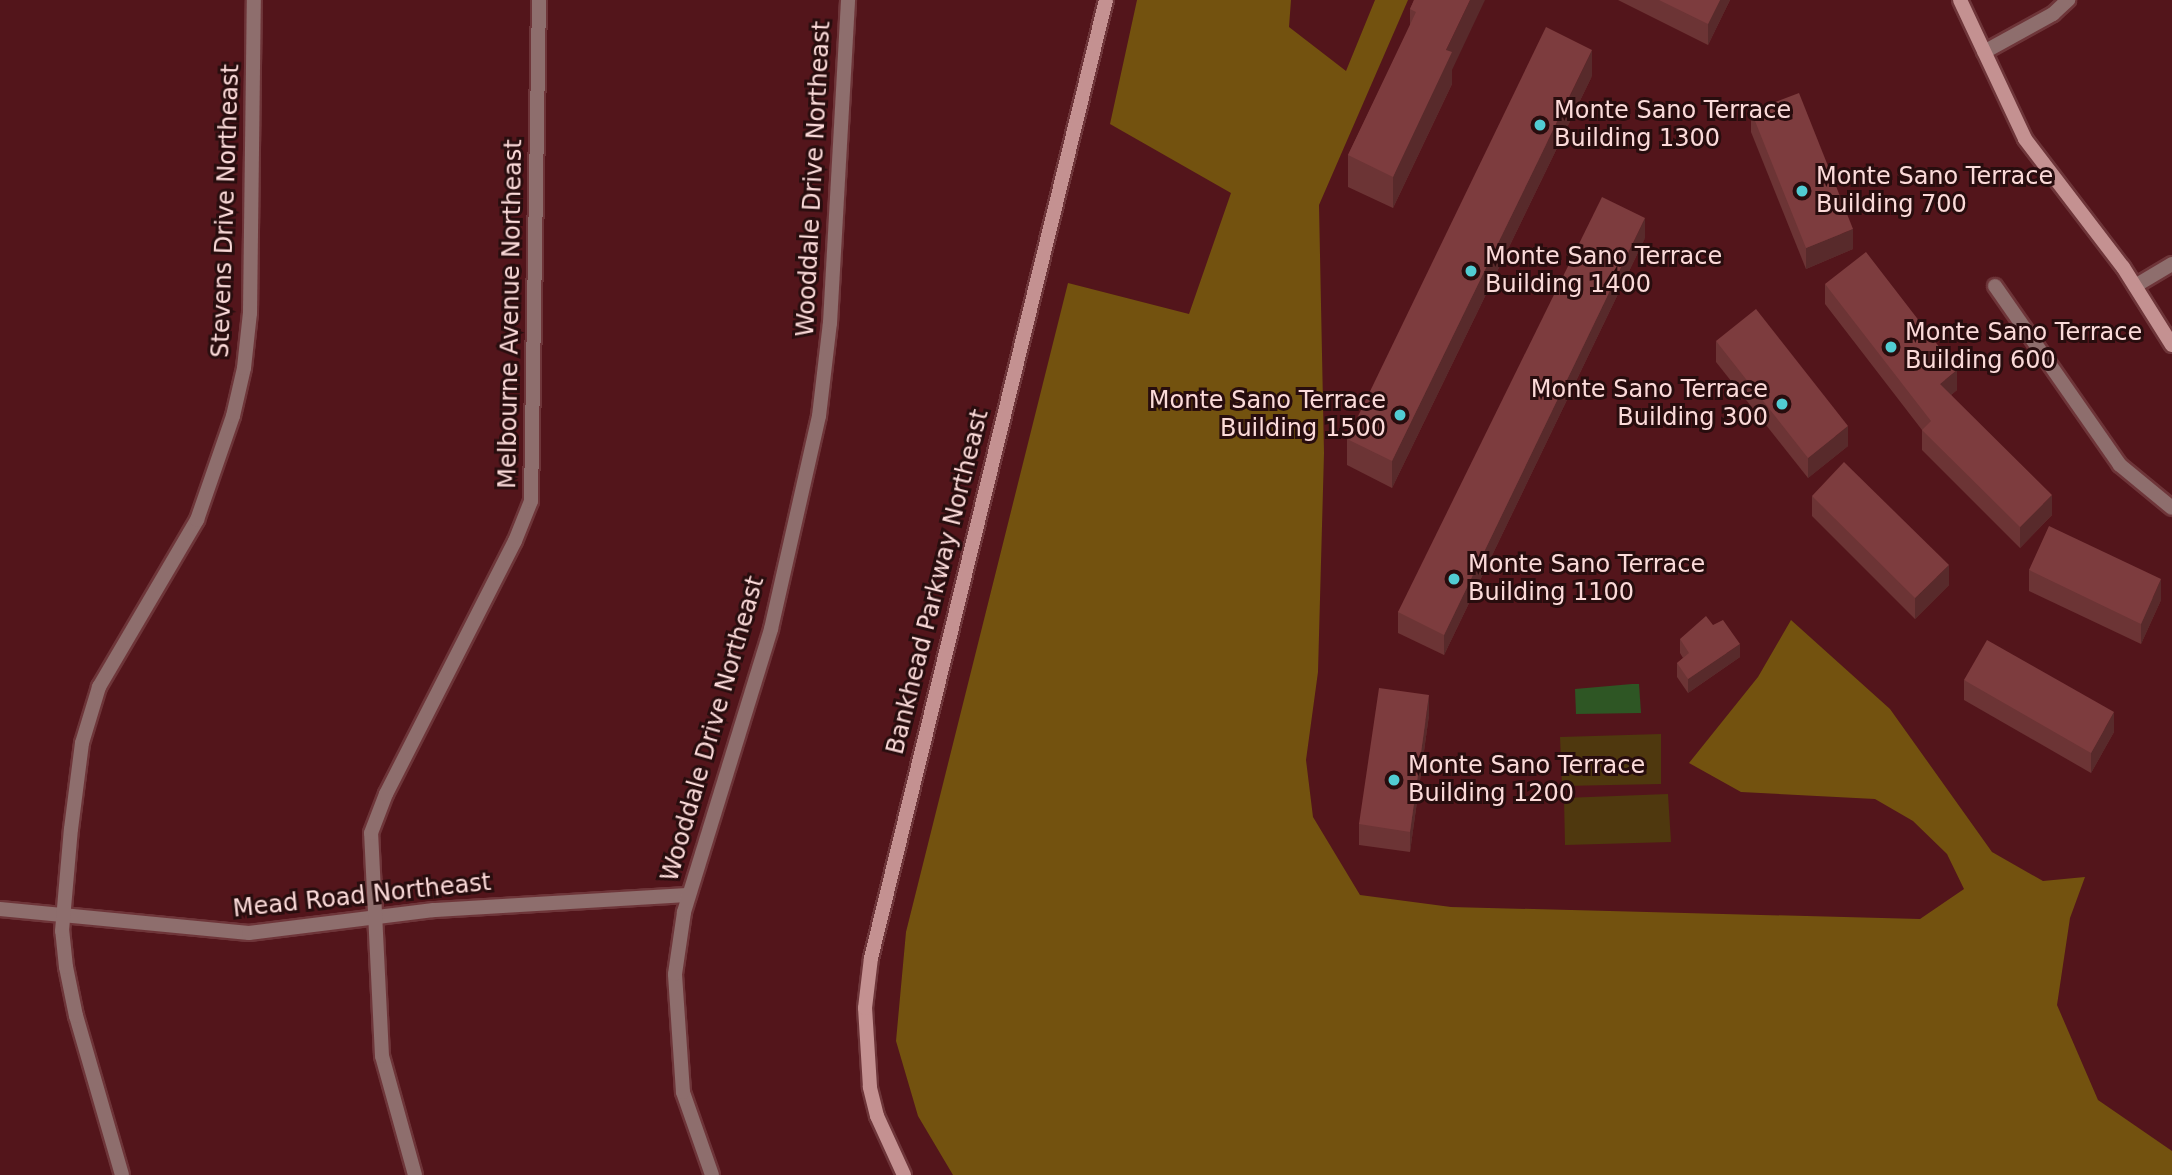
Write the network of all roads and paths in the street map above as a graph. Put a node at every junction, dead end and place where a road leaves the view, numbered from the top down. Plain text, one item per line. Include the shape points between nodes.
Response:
1 (254, 0) edge
2 (539, 0) edge
3 (848, 0) edge
4 (1106, 0) edge
5 (1960, 0) edge
6 (2068, 0) edge
7 (1984, 52) junction
8 (2172, 264) edge
9 (1995, 286) dead end
10 (2135, 286) junction
11 (2172, 345) edge
12 (2172, 508) edge
13 (689, 895) junction
14 (0, 909) edge
15 (64, 915) junction
16 (373, 917) junction
17 (122, 1175) edge
18 (415, 1175) edge
19 (712, 1175) edge
20 (904, 1175) edge

1 - 15 street, Stevens Drive Northeast via 250,300 244,368 233,416 197,520 165,580 124,640 88,719
2 - 16 street, Melbourne Avenue Northeast via 531,501 371,833
3 - 13 street, Wooddale Drive Northeast via 830,323 819,416 771,629
4 - 20 street, Bankhead Parkway Northeast via 871,958 865,1008 870,1087 877,1116
5 - 7 street
6 - 7 street via 2053,14
7 - 10 street via 2025,139
8 - 10 street
9 - 12 street via 2120,465
10 - 11 street
13 - 16 street, Mead Road Northeast
13 - 19 street, Wooddale Drive Northeast via 675,974 675,1025 683,1092
14 - 15 street, Mead Road Northeast
15 - 16 street, Mead Road Northeast via 219,933
15 - 17 street, Stevens Drive Northeast via 76,1016
16 - 18 street, Melbourne Avenue Northeast via 382,1056

